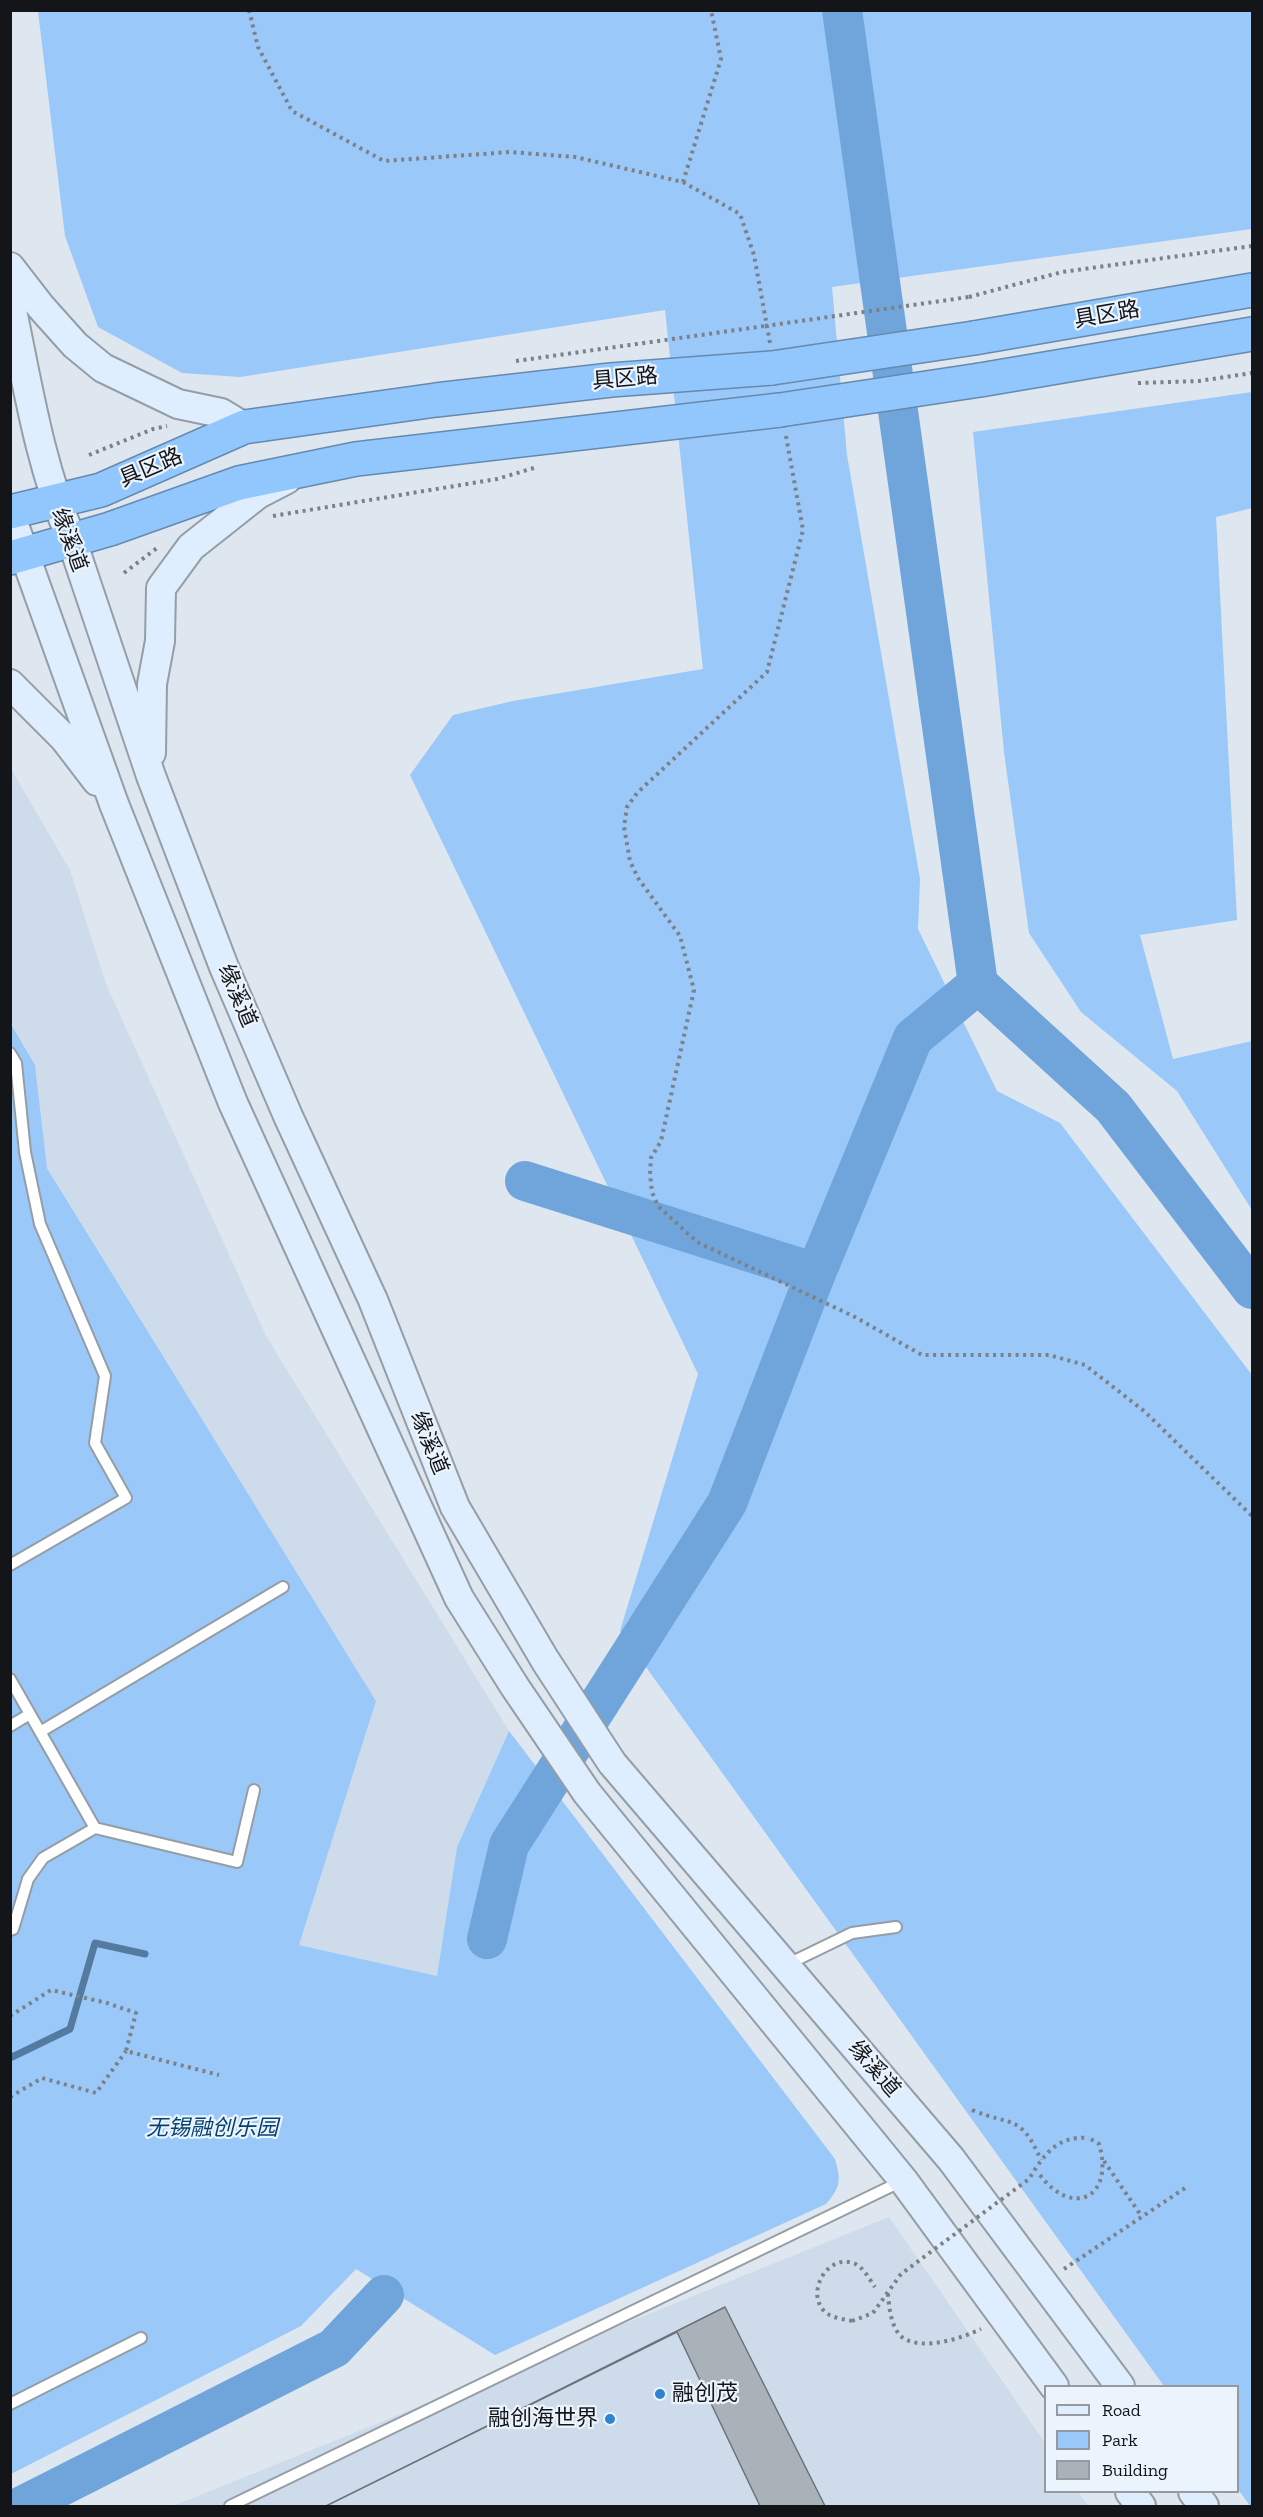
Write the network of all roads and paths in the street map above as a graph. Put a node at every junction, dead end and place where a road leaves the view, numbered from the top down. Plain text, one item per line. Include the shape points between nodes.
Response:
1 (249, 10) edge
2 (711, 10) edge
3 (683, 182) junction
4 (1252, 246) edge
5 (10, 267) edge
6 (1252, 290) edge
7 (10, 301) edge
8 (765, 326) dead end
9 (1252, 334) edge
10 (771, 357) junction
11 (782, 419) junction
12 (244, 428) junction
13 (542, 465) dead end
14 (305, 470) junction
15 (55, 501) junction
16 (10, 513) edge
17 (263, 518) dead end
18 (71, 538) junction
19 (161, 545) dead end
20 (17, 556) edge
21 (124, 573) dead end
22 (10, 684) edge
23 (151, 776) junction
24 (114, 804) junction
25 (10, 1053) edge
26 (1252, 1516) edge
27 (10, 1565) edge
28 (283, 1587) dead end
29 (10, 1679) edge
30 (30, 1714) junction
31 (10, 1726) edge
32 (40, 1732) junction
33 (254, 1790) dead end
34 (94, 1828) junction
35 (896, 1928) dead end
36 (10, 1930) edge
37 (786, 1965) junction
38 (10, 2016) edge
39 (126, 2051) junction
40 (219, 2075) dead end
41 (10, 2097) edge
42 (972, 2109) dead end
43 (1041, 2160) junction
44 (1104, 2160) junction
45 (1040, 2175) dead end
46 (903, 2180) junction
47 (1188, 2186) dead end
48 (1142, 2217) junction
49 (1043, 2283) junction
50 (875, 2287) dead end
51 (888, 2294) junction
52 (1004, 2318) junction
53 (141, 2338) dead end
54 (1052, 2385) edge
55 (1119, 2385) edge
56 (10, 2404) edge
57 (1131, 2493) edge
58 (1194, 2493) edge
59 (230, 2506) edge
60 (1141, 2506) edge
61 (1204, 2506) edge

1 - 3 path via 258,47 292,111 384,161 510,152 575,157
2 - 3 path via 721,59
3 - 10 path via 740,214 754,255
4 - 8 path, bridge via 1062,272 969,297
5 - 12 main road via 75,345 103,368 178,404 221,413
6 - 10 highway, 具区路, bridge via 974,338
7 - 15 main road, 缘溪道
9 - 11 highway, 具区路, bridge via 980,380
10 - 12 highway, 具区路
11 - 14 highway, 具区路 via 356,459
11 - 26 path via 803,530 766,672 637,793 627,807 624,827 630,861 680,936 694,990 661,1141 651,1158 651,1183 658,1206 697,1242 855,1317 922,1355 1049,1355 1085,1365 1144,1411
12 - 15 highway, 具区路 via 100,490
13 - 17 path via 497,479
14 - 18 highway, 具区路 via 239,483 110,529
14 - 23 main road via 258,494 221,522 191,547 161,588 160,641 152,684
15 - 16 highway, 具区路
15 - 18 main road, 缘溪道
16 - 20 main road, 缘溪道
18 - 20 highway, 具区路
18 - 23 main road, 缘溪道
19 - 21 path
20 - 24 main road, 缘溪道
22 - 24 main road via 64,738
23 - 37 main road, 缘溪道 via 224,967 373,1300 455,1507 545,1660 612,1763
24 - 46 main road, 缘溪道 via 233,1103 459,1598 587,1793
25 - 27 lane via 16,1063 25,1152 40,1224 105,1376 96,1443 126,1498
28 - 32 lane
29 - 30 lane
30 - 31 lane
30 - 32 lane
32 - 34 lane
33 - 34 lane via 237,1862
34 - 36 lane via 43,1858 28,1879
35 - 37 lane via 852,1933
37 - 49 main road, 缘溪道 via 951,2158
38 - 39 path via 51,1990 107,2003 136,2013
39 - 40 path
39 - 41 path via 96,2093 42,2078
42 - 43 path via 1023,2128
43 - 44 path, bridge via 1073,2136 1099,2144
43 - 51 path, bridge via 1029,2179 902,2274
44 - 45 path via 1104,2175 1089,2195 1074,2198 1059,2194
44 - 48 path
46 - 52 main road, 缘溪道
46 - 59 lane
47 - 48 path
48 - 49 path
49 - 55 main road, 缘溪道
50 - 51 path, bridge via 854,2263 841,2262 827,2270 818,2282 816,2295 824,2312 852,2321 873,2313
51 - 52 path via 894,2325 903,2338 928,2344 961,2339
52 - 54 main road, 缘溪道
53 - 56 lane
57 - 60 main road
58 - 61 main road

